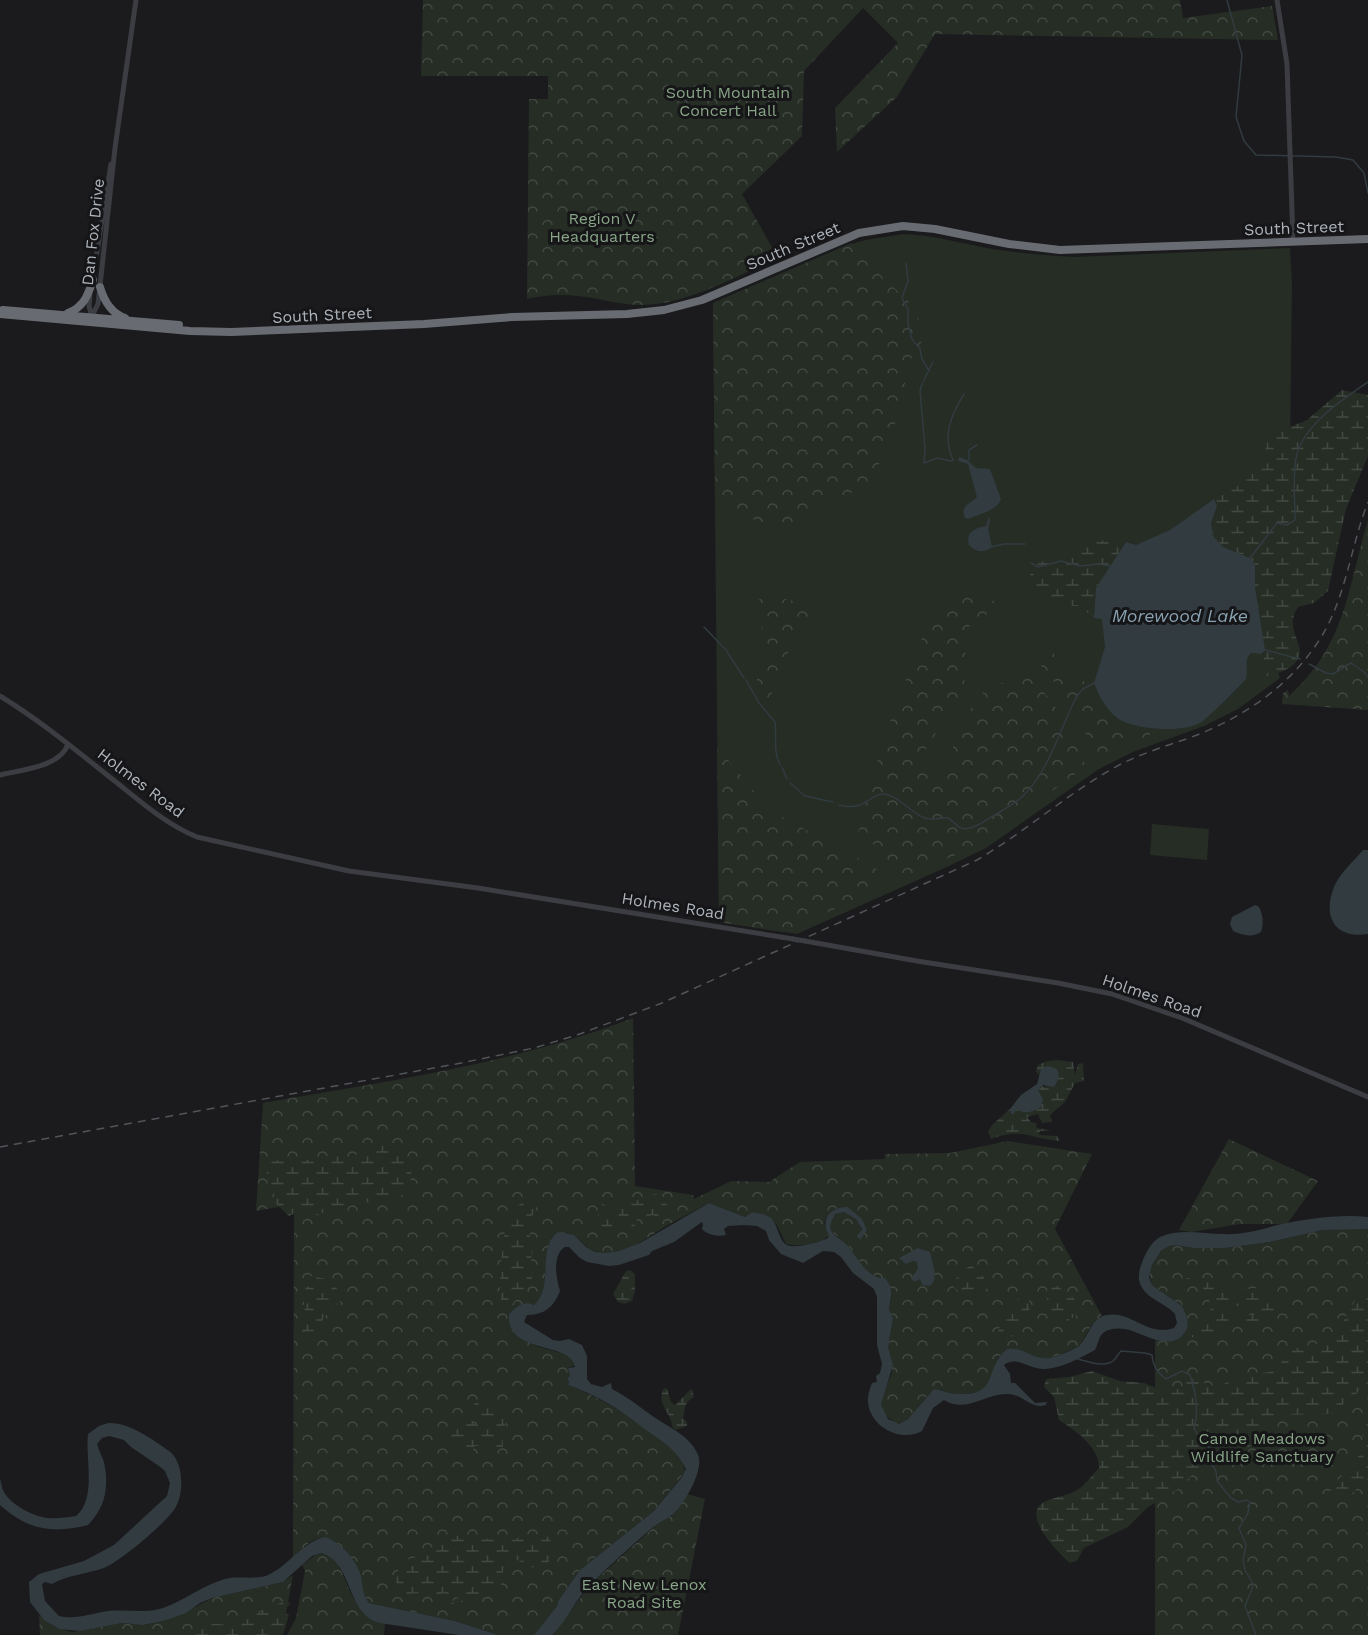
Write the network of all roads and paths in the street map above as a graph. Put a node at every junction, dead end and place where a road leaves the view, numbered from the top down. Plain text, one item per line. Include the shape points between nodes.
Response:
1 (136, 0) edge
2 (1277, 0) edge
3 (115, 148) junction
4 (1368, 238) edge
5 (1293, 241) junction
6 (93, 280) junction
7 (100, 287) junction
8 (0, 312) edge
9 (65, 314) junction
10 (91, 320) junction
11 (132, 320) junction
12 (231, 332) junction
13 (0, 696) edge
14 (68, 744) junction
15 (0, 775) edge
16 (1368, 1097) edge

1 - 3 street, Dan Fox Drive
2 - 5 street via 1287,64
3 - 6 street, Dan Fox Drive
3 - 7 street, Dan Fox Drive
4 - 5 highway, South Street
5 - 12 highway, South Street via 1060,250 903,226 859,233 702,300 664,310
6 - 9 highway via 82,305
6 - 10 street, Dan Fox Drive
7 - 10 street, Dan Fox Drive via 99,304
7 - 11 highway via 112,311
8 - 9 highway, South Street
8 - 10 highway, South Street
9 - 10 highway, South Street
10 - 11 highway, South Street
10 - 12 highway, South Street
11 - 12 highway, South Street
13 - 14 street, Holmes Road
14 - 15 street via 56,760
14 - 16 street, Holmes Road, bridge via 151,811 197,837 350,871 478,888 1112,994 1182,1018

